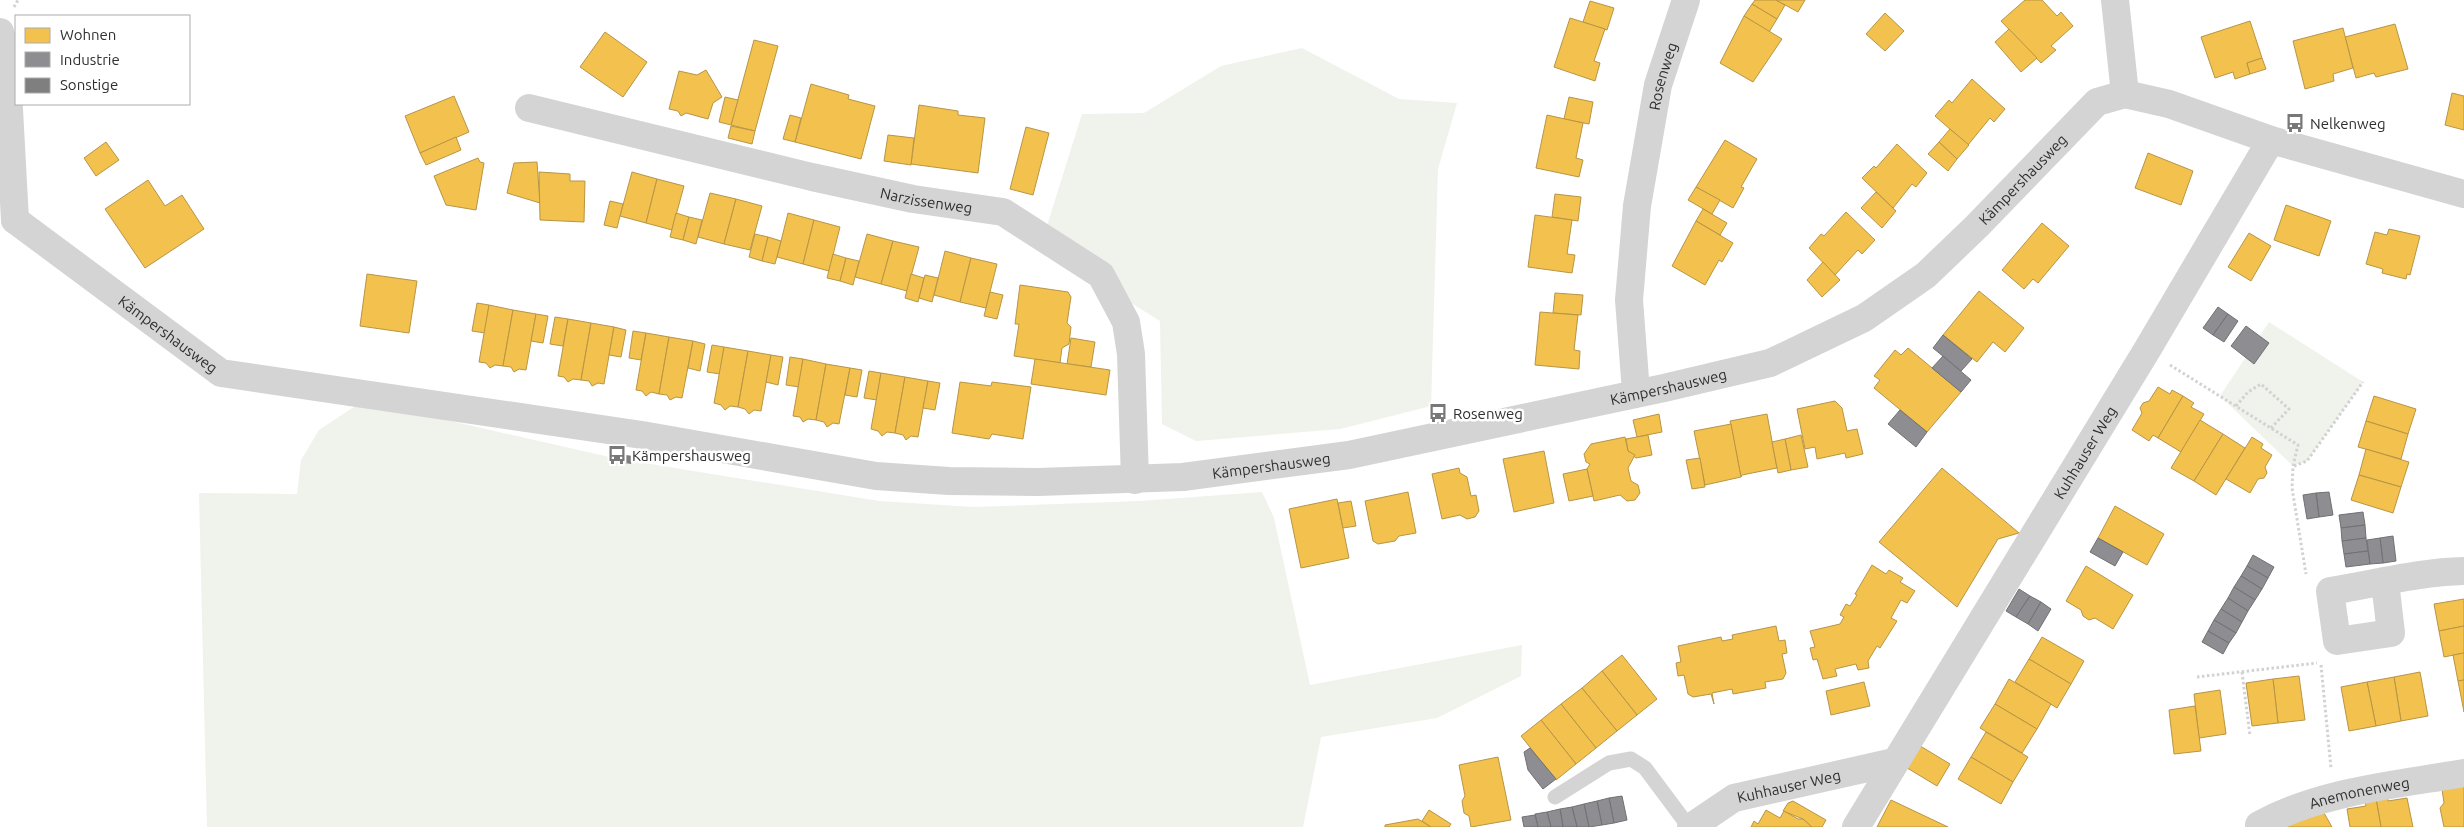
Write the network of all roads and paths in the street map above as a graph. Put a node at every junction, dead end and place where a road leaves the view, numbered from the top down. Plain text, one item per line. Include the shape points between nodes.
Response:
1 (1686, 0) edge
2 (2116, 0) edge
3 (0, 32) edge
4 (2125, 94) junction
5 (529, 108) dead end
6 (2271, 140) junction
7 (2464, 194) edge
8 (8, 220) edge
9 (2147, 350) junction
10 (2363, 382) dead end
11 (1636, 392) junction
12 (2236, 406) junction
13 (2270, 429) junction
14 (2293, 466) junction
15 (1135, 480) junction
16 (2464, 571) edge
17 (2306, 575) dead end
18 (2385, 582) dead end
19 (2242, 672) junction
20 (2197, 677) dead end
21 (2250, 736) dead end
22 (1894, 762) junction
23 (2464, 773) edge
24 (2334, 796) junction
25 (1554, 797) dead end
26 (2259, 825) dead end
27 (1690, 827) edge
28 (1856, 827) edge

1 - 11 street, Rosenweg via 1658,85 1637,206 1629,300
2 - 4 street
3 - 8 street via 6,54
4 - 6 street, Kämpershausweg via 2169,104
4 - 11 street, Kämpershausweg via 2097,102 1926,275 1864,318 1770,362
5 - 15 street, Narzissenweg via 812,178 913,199 1003,212 1101,275 1126,322 1132,354
6 - 7 street, Kämpershausweg
6 - 9 street, Kuhhauser Weg
8 - 15 street, Kämpershausweg via 221,373 642,435 876,476 968,481
9 - 12 path
9 - 22 street, Kuhhauser Weg
10 - 14 path via 2307,461
11 - 15 street, Kämpershausweg via 1350,455 1183,477
12 - 13 path
12 - 13 path via 2248,392 2261,384 2289,409
13 - 14 path via 2298,445
14 - 17 path via 2292,488
16 - 18 street
19 - 20 path
19 - 21 path
19 - 24 path via 2321,663
22 - 27 street, Kuhhauser Weg via 1734,798
22 - 28 street, Kuhhauser Weg
23 - 24 street, Anemonenweg
24 - 26 street, Anemonenweg via 2293,808
25 - 27 lane via 1609,763 1631,759 1645,768

